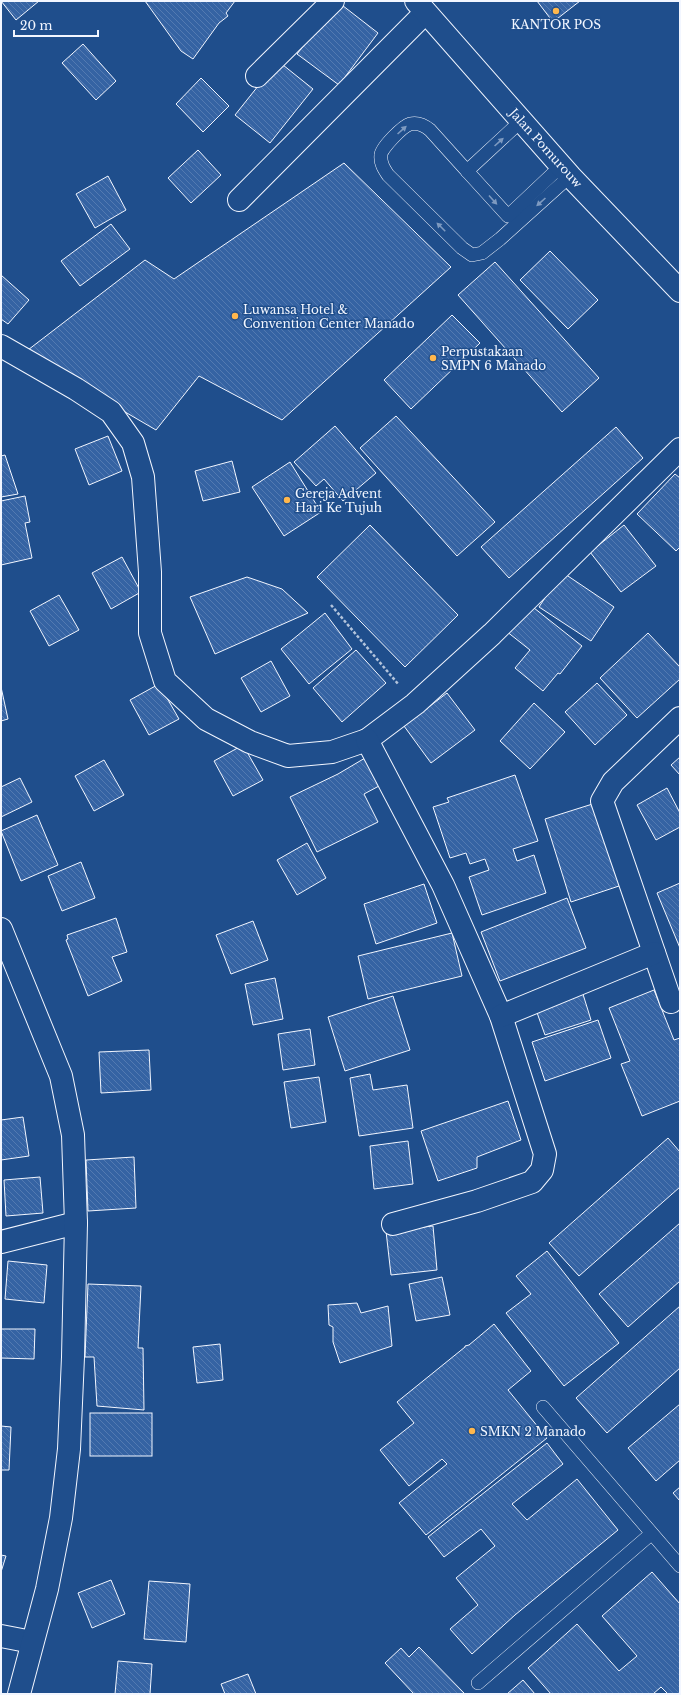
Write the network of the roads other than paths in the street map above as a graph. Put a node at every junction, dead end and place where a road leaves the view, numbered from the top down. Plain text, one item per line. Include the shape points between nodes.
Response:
1 (333, 1) edge
2 (421, 7) edge
3 (257, 76) dead end
4 (521, 121) junction
5 (467, 171) junction
6 (565, 171) junction
7 (239, 200) dead end
8 (680, 291) edge
9 (1, 346) edge
10 (680, 449) edge
11 (680, 718) edge
12 (367, 740) junction
13 (1, 929) edge
14 (654, 953) junction
15 (671, 1002) dead end
16 (501, 1016) junction
17 (76, 1223) junction
18 (393, 1224) dead end
19 (1, 1242) edge
20 (543, 1408) dead end
21 (652, 1534) junction
22 (680, 1566) edge
23 (1, 1636) edge
24 (32, 1642) junction
25 (478, 1683) dead end
26 (19, 1694) edge

1 - 3 street
2 - 4 street, Jalan Pomurouw
2 - 7 street
5 -> 4 lane
4 - 6 street, Jalan Pomurouw
5 -> 6 lane via 508,216
6 -> 5 lane via 500,239 482,254 472,255 388,175 381,164 381,154 384,146 408,124 423,125
6 - 8 street, Jalan Pomurouw
9 - 12 street via 111,412 133,444 143,477 150,572 150,633 165,681 206,719 250,742 288,756 332,752
10 - 12 street via 492,634 415,704
11 - 14 street via 613,782 602,801
12 - 16 street via 443,885
13 - 17 street via 61,1076 73,1135
14 - 15 street
14 - 16 street
16 - 18 street via 545,1154 542,1170 532,1182 477,1201
17 - 19 street
17 - 24 street via 69,1449 62,1518 47,1589
20 - 21 lane
21 - 22 lane
21 - 25 lane
23 - 24 street
24 - 26 street

